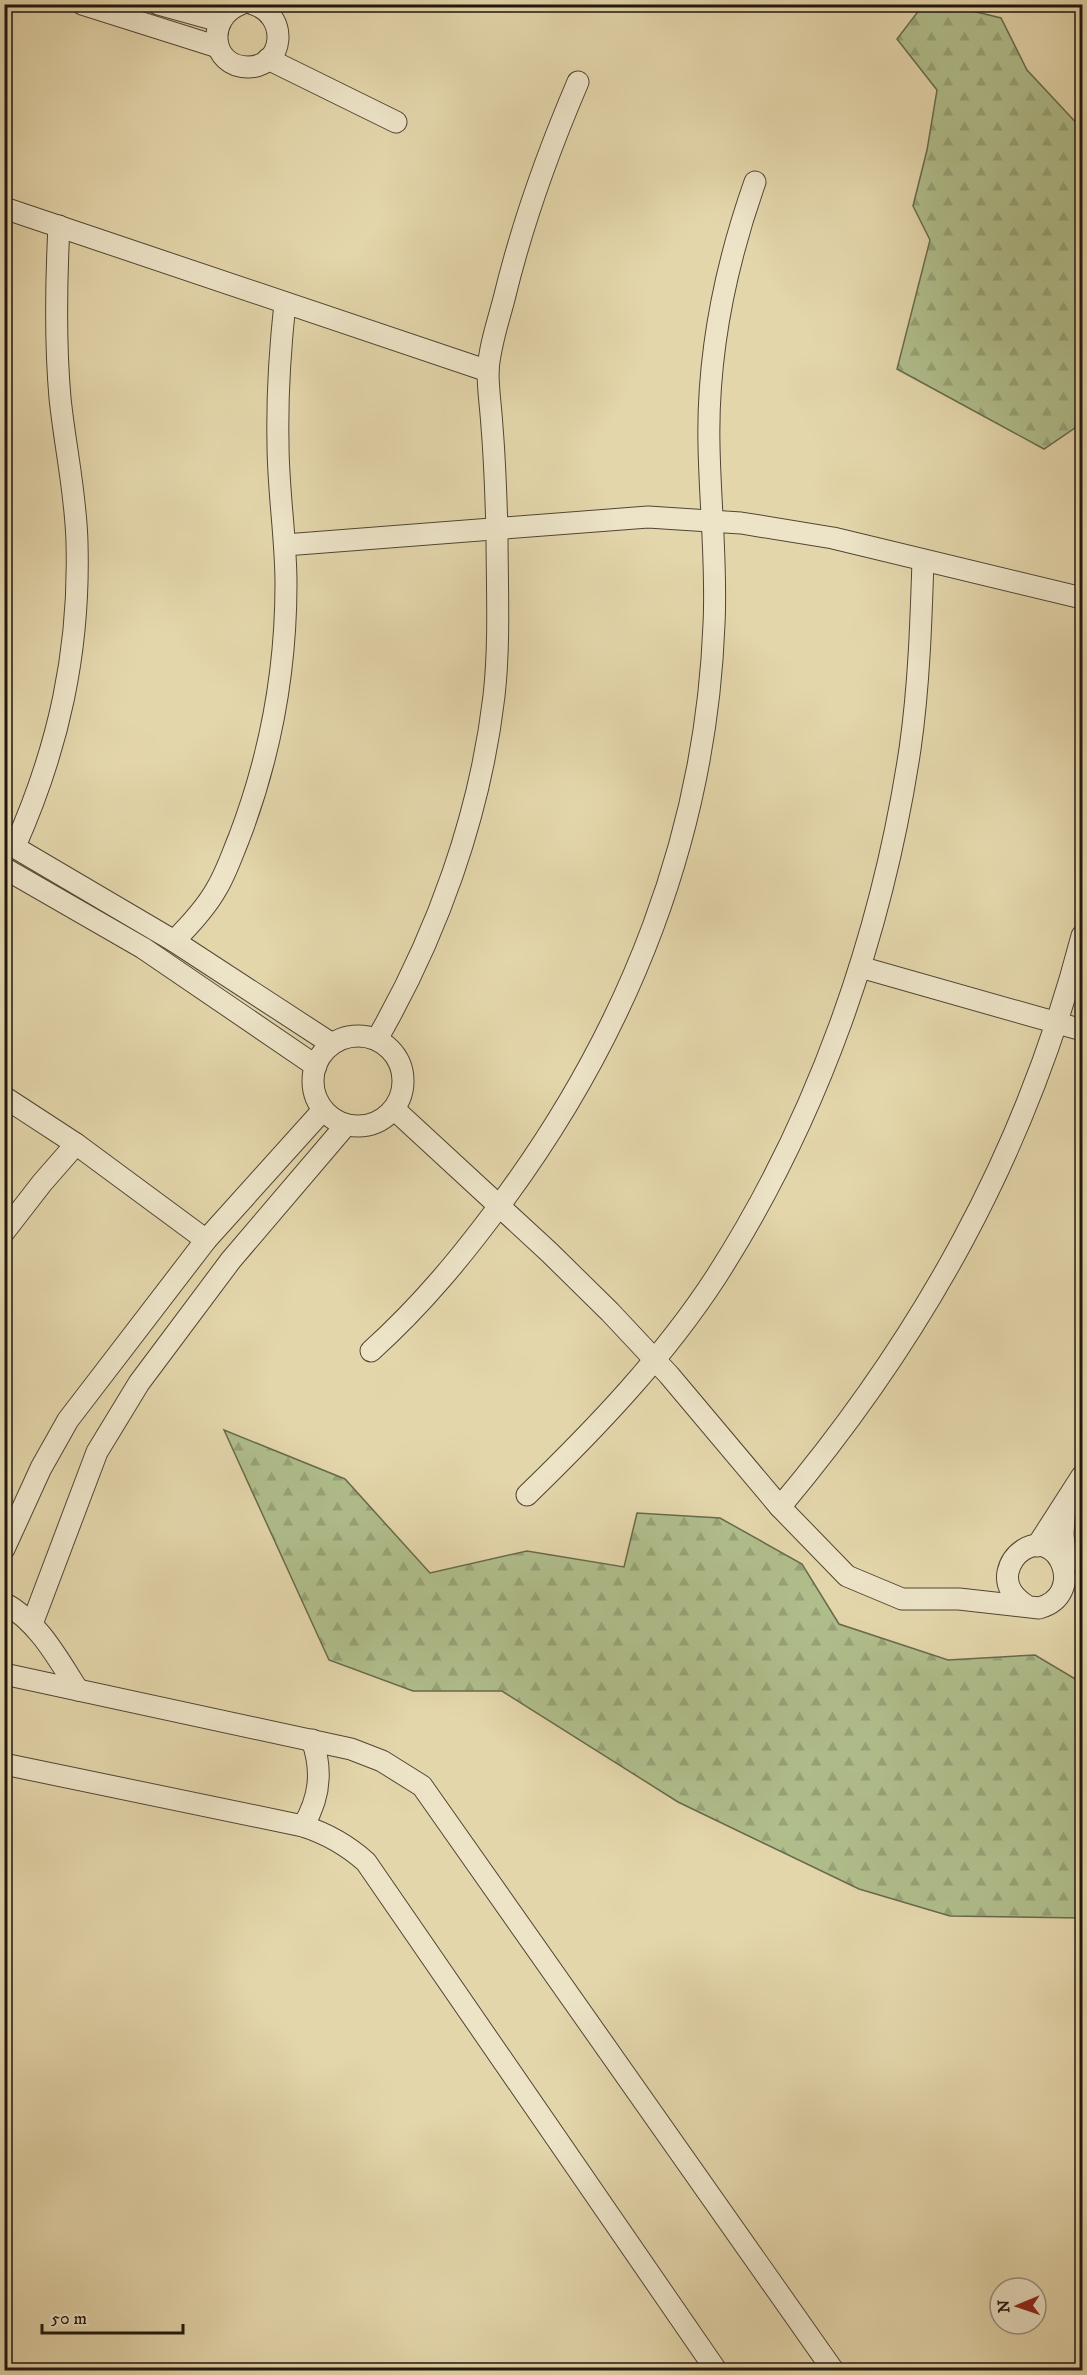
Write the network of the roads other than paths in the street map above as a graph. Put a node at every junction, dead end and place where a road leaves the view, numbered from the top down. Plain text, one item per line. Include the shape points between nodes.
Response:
1 (82, 4) edge
2 (158, 4) edge
3 (241, 4) edge
4 (253, 4) edge
5 (219, 21) junction
6 (218, 46) junction
7 (268, 59) junction
8 (578, 82) dead end
9 (396, 122) dead end
10 (755, 182) dead end
11 (4, 208) edge
12 (59, 226) junction
13 (285, 303) junction
14 (488, 371) junction
15 (713, 521) junction
16 (496, 529) junction
17 (285, 545) junction
18 (922, 560) junction
19 (1083, 598) edge
20 (10, 844) edge
21 (4, 868) edge
22 (1083, 936) edge
23 (174, 941) junction
24 (860, 967) junction
25 (1057, 1022) junction
26 (1083, 1030) edge
27 (377, 1039) junction
28 (332, 1044) junction
29 (316, 1066) junction
30 (4, 1098) edge
31 (394, 1109) junction
32 (323, 1110) junction
33 (346, 1125) junction
34 (76, 1144) junction
35 (500, 1205) junction
36 (4, 1232) edge
37 (206, 1240) junction
38 (371, 1352) dead end
39 (654, 1359) junction
40 (1083, 1476) edge
41 (528, 1495) dead end
42 (1065, 1505) junction
43 (780, 1507) junction
44 (1037, 1546) junction
45 (4, 1549) edge
46 (1065, 1564) junction
47 (1007, 1578) junction
48 (959, 1599) junction
49 (4, 1602) edge
50 (1027, 1606) junction
51 (32, 1624) junction
52 (4, 1674) edge
53 (78, 1690) junction
54 (312, 1740) junction
55 (4, 1764) edge
56 (303, 1826) junction
57 (716, 2370) edge
58 (833, 2370) edge

1 - 6 street
2 - 5 street
3 - 5 street
4 - 7 street via 270,13 279,31 278,42
5 - 6 street
6 - 7 street via 231,62 240,66 250,67
7 - 9 street
8 - 14 street via 525,222
10 - 15 street via 732,255 715,340 709,407
11 - 12 street
12 - 13 street
12 - 20 street via 57,348 77,540 76,624 71,666 52,749 38,793
13 - 14 street
13 - 17 street via 278,444
14 - 16 street
15 - 16 street via 648,517
15 - 18 street via 787,529
15 - 35 street via 714,626 708,699 695,782 669,884 632,982 596,1057 560,1120
16 - 17 street
16 - 27 street via 494,694 481,775 459,854 430,933
17 - 23 street via 282,664 258,781 218,888 198,917
18 - 19 street
18 - 24 street via 921,623 910,746 887,869
20 - 23 street
21 - 29 street via 143,948
22 - 25 street
23 - 28 street
24 - 25 street
24 - 39 street via 824,1066 765,1193 715,1278
25 - 26 street
25 - 43 street via 1004,1158 963,1242 894,1358 858,1410
27 - 28 street via 351,1036
27 - 31 street via 393,1052 402,1070 404,1084
28 - 29 street
29 - 32 street via 313,1085
30 - 34 street
31 - 33 street via 372,1124
31 - 35 street
32 - 33 street
32 - 37 street
33 - 51 street via 231,1260 139,1383 97,1452
34 - 36 street
34 - 37 street
35 - 38 street via 446,1275
35 - 39 street
37 - 45 street via 68,1420 40,1468
39 - 41 street
39 - 43 street
40 - 42 street
42 - 44 street
42 - 46 street
43 - 48 street via 847,1576 902,1599
44 - 46 street via 1059,1554
44 - 47 street via 1025,1548 1015,1556
46 - 50 street via 1068,1576 1060,1598 1039,1608
47 - 48 street
47 - 50 street via 1010,1590
48 - 50 street
49 - 51 street
51 - 53 street
52 - 53 street
53 - 54 street
54 - 56 street via 319,1764 319,1783 315,1803
54 - 58 street via 367,1754 422,1786
55 - 56 street
56 - 57 street via 336,1839 366,1862

